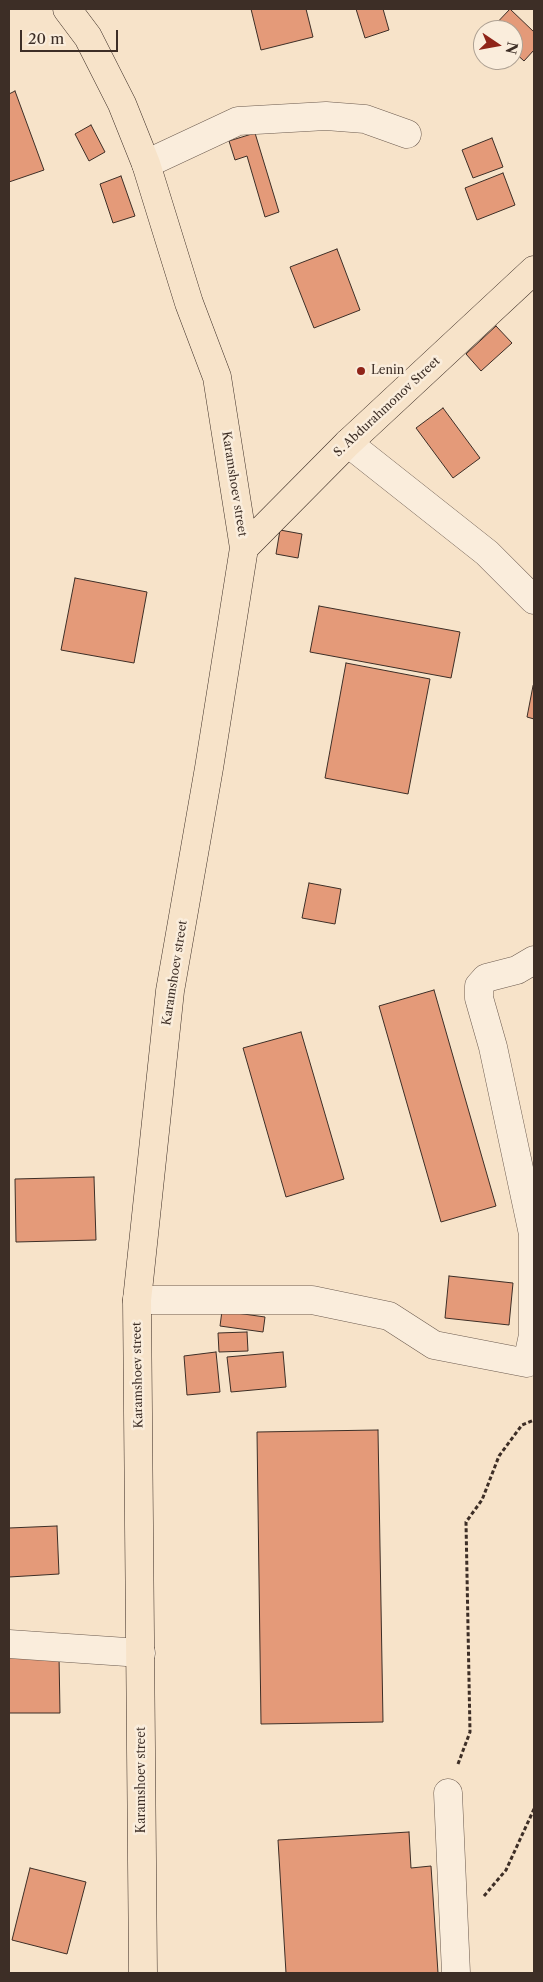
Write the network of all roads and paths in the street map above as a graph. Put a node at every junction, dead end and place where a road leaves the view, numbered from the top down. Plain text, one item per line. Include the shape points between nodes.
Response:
1 (67, 9) edge
2 (407, 134) dead end
3 (146, 164) junction
4 (534, 270) edge
5 (348, 443) junction
6 (244, 548) junction
7 (534, 600) edge
8 (534, 960) edge
9 (137, 1300) junction
10 (531, 1362) edge
11 (534, 1420) edge
12 (9, 1644) edge
13 (141, 1652) junction
14 (448, 1793) joint
15 (534, 1808) edge
16 (454, 1932) junction
17 (143, 1973) edge
18 (456, 1973) edge

1 - 3 main road, Karamshoev street via 88,37 122,104
2 - 3 street via 365,119 326,116 238,121
3 - 6 main road, Karamshoev street via 189,303 217,377
4 - 5 main road, S. Abdurahmonov Street
5 - 6 main road, S. Abdurahmonov Street
5 - 7 street via 487,552
6 - 9 main road, Karamshoev street via 170,991
8 - 10 street via 518,970 486,978 479,986 479,998 493,1047 533,1234
9 - 10 street via 312,1300 388,1316 434,1346
9 - 13 main road, Karamshoev street
11 - 14 path via 522,1425 499,1456 482,1500 466,1522 470,1732
12 - 13 street
13 - 17 main road, Karamshoev street
14 - 16 street
15 - 16 path via 506,1870
16 - 18 street

